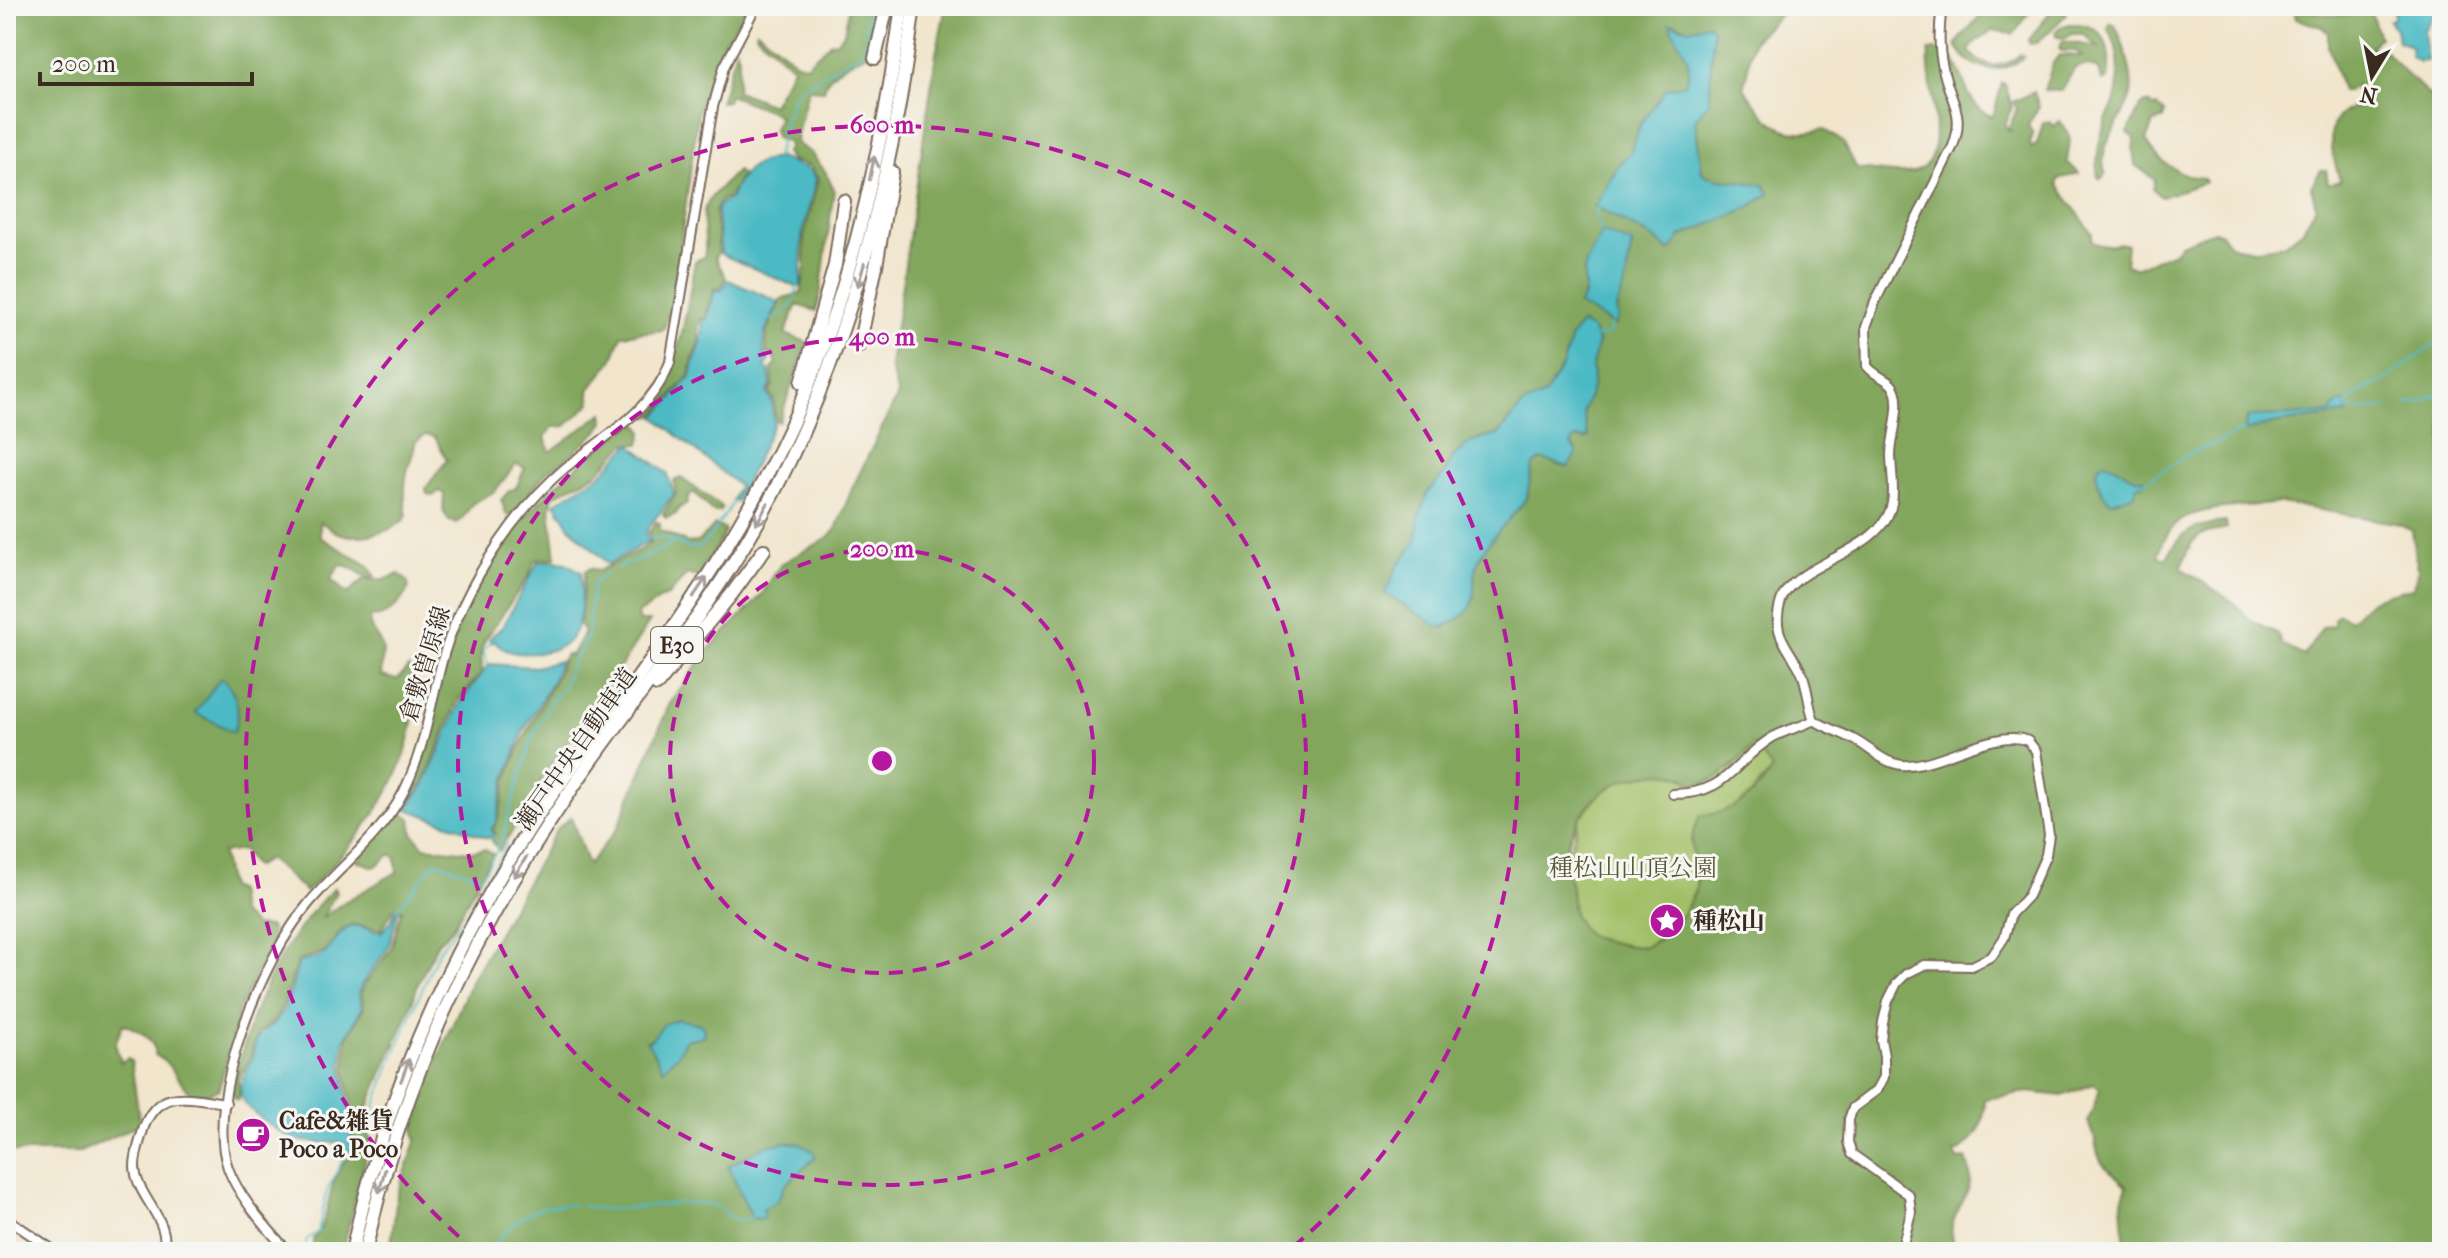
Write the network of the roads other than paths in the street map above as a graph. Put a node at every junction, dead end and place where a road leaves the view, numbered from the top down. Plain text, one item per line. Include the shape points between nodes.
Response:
1 (756, 6) edge
2 (887, 6) edge
3 (902, 6) edge
4 (914, 6) edge
5 (1942, 6) edge
6 (875, 58) dead end
7 (902, 85) junction
8 (844, 201) dead end
9 (859, 346) dead end
10 (785, 439) junction
11 (764, 550) dead end
12 (635, 703) junction
13 (1814, 720) junction
14 (1673, 794) dead end
15 (226, 1103) junction
16 (6, 1218) edge
17 (56, 1252) edge
18 (163, 1252) edge
19 (288, 1252) edge
20 (352, 1252) edge
21 (365, 1252) edge
22 (1901, 1252) edge

1 - 15 street, 倉敷曽原線 via 724,67 713,107 666,374 647,402 531,502 484,565 445,650 421,747 403,793 369,842 309,903 283,940 239,1038
2 - 6 highway
10 -> 3 highway, 瀬戸中央自動車道 / E30 via 826,339 856,239
4 - 7 highway, 瀬戸中央自動車道 / E30
5 - 13 street via 1941,60 1958,111 1958,128 1866,327 1867,366 1897,393 1890,512 1874,532 1797,580 1780,603 1780,635 1802,674
7 - 9 highway via 891,187
7 -> 12 highway, 瀬戸中央自動車道 / E30 via 866,255 821,391 746,543
8 - 10 highway via 835,265
20 -> 10 highway, 瀬戸中央自動車道 / E30 via 377,1154 411,1055 480,910 541,811 705,580
11 - 12 highway via 662,680
12 -> 21 highway, 瀬戸中央自動車道 / E30 via 518,870 467,960 404,1107
13 - 14 street via 1773,737 1725,780 1697,792
13 - 22 street via 1896,764 1914,765 2017,738 2036,751 2049,835 2028,896 2011,914 1992,956 1972,966 1924,965 1897,983 1883,1022 1884,1077 1849,1119 1852,1154 1909,1195 1911,1212
15 - 18 street via 170,1098 147,1120 135,1165 166,1237
15 - 19 street, 倉敷曽原線 via 222,1141 229,1170
16 - 17 street

